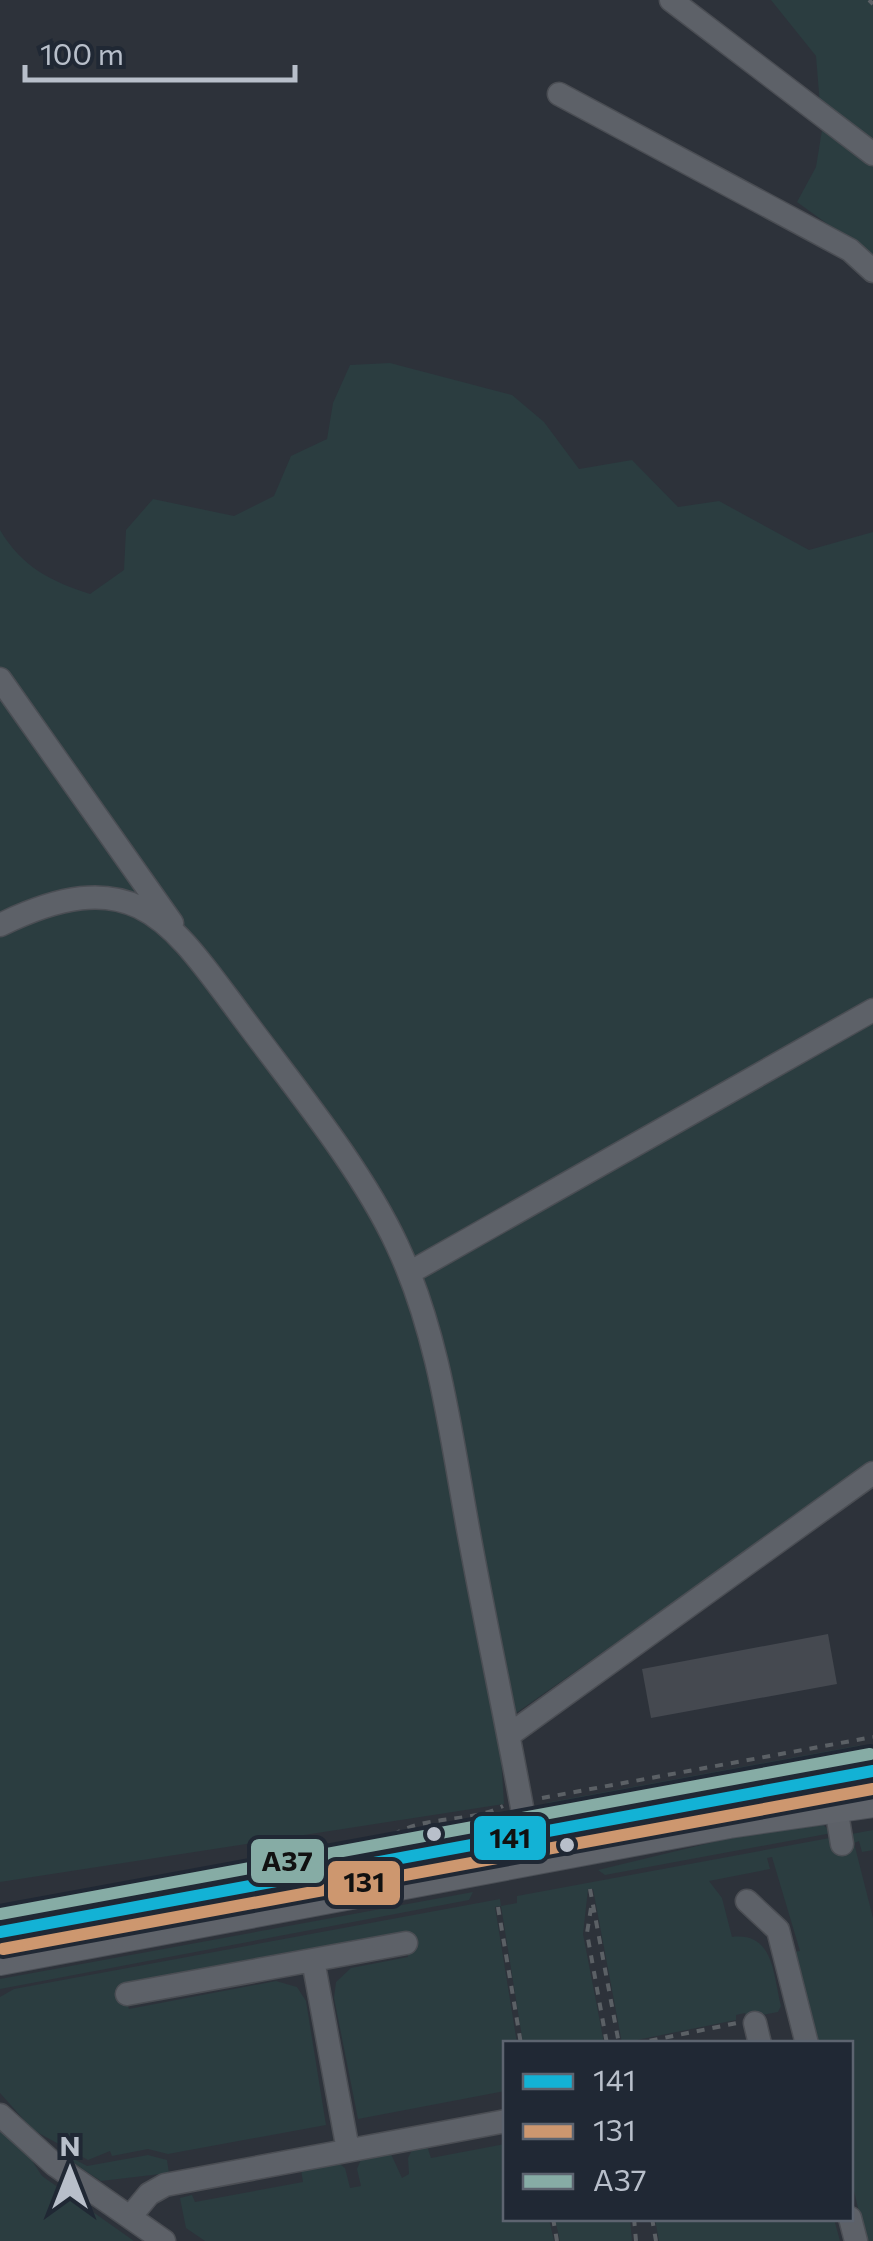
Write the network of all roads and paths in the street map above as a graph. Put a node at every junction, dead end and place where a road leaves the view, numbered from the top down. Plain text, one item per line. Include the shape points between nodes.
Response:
1 (671, 0) edge
2 (559, 94) dead end
3 (873, 154) edge
4 (873, 271) edge
5 (0, 679) edge
6 (0, 925) edge
7 (177, 930) junction
8 (873, 1010) edge
9 (409, 1273) junction
10 (873, 1473) edge
11 (508, 1735) junction
12 (873, 1737) edge
13 (873, 1771) edge
14 (536, 1799) dead end
15 (873, 1802) edge
16 (513, 1803) dead end
17 (836, 1807) junction
18 (526, 1835) junction
19 (391, 1836) dead end
20 (842, 1844) dead end
21 (590, 1889) dead end
22 (747, 1901) dead end
23 (592, 1903) junction
24 (498, 1907) dead end
25 (0, 1932) edge
26 (406, 1943) dead end
27 (0, 1960) edge
28 (312, 1960) junction
29 (127, 1994) dead end
30 (757, 2033) edge
31 (520, 2041) edge
32 (607, 2041) edge
33 (618, 2041) edge
34 (659, 2041) edge
35 (806, 2041) edge
36 (0, 2115) edge
37 (503, 2122) edge
38 (348, 2150) junction
39 (130, 2217) junction
40 (164, 2241) edge

1 - 3 lane
2 - 4 lane via 850,250
5 - 7 lane
6 - 7 lane via 54,901 96,899 134,902
7 - 9 lane via 351,1171
8 - 9 lane
9 - 11 lane via 447,1401
10 - 11 lane
11 - 18 lane
12 - 14 path
13 - 18 main road
15 - 17 main road
16 - 19 path via 415,1824
17 - 20 lane
17 - 27 main road
18 - 25 main road
21 - 23 path
22 - 35 lane via 778,1930
23 - 32 path via 587,1934
23 - 33 path
24 - 31 path
26 - 28 lane
28 - 29 lane
28 - 38 lane
30 - 34 path
36 - 39 lane via 45,2157
37 - 38 lane
38 - 39 lane via 165,2184
39 - 40 lane

